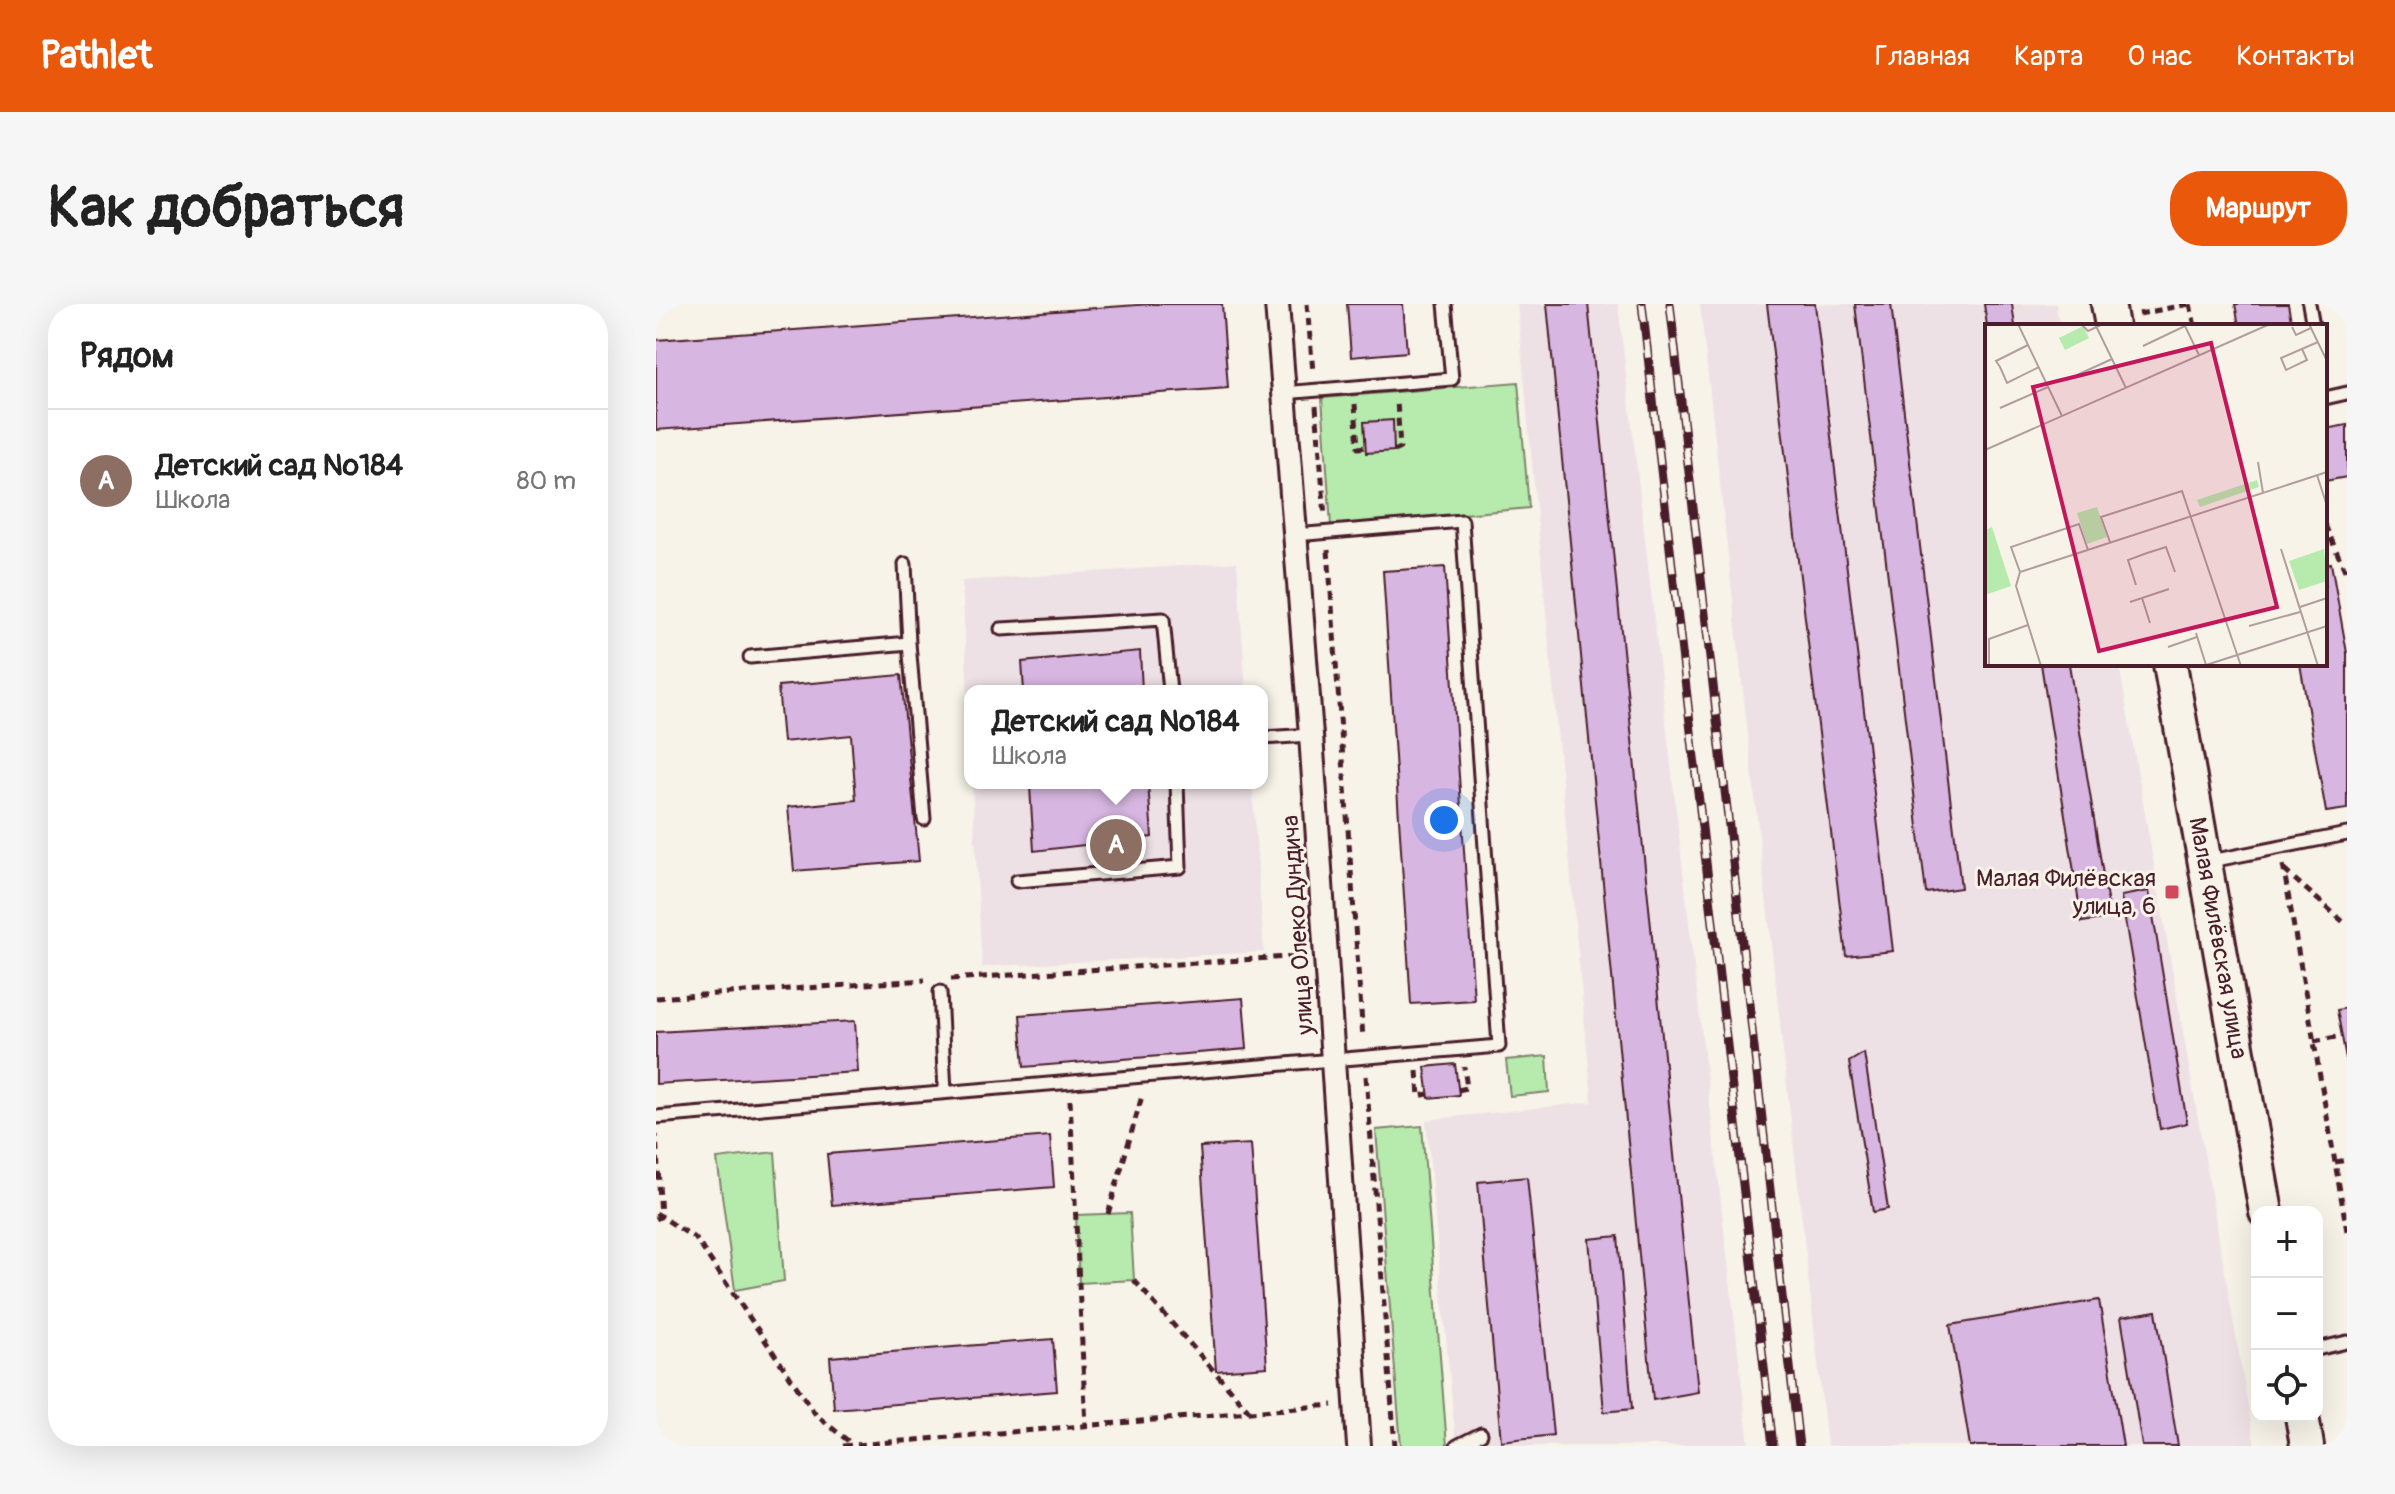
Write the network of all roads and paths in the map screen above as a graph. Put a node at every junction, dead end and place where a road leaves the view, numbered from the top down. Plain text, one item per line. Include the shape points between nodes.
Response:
1 (1277, 304) edge
2 (1307, 304) edge
3 (1445, 304) edge
4 (2190, 304) edge
5 (2309, 304) edge
6 (2118, 315) edge
7 (2195, 324) edge
8 (2313, 324) edge
9 (1395, 384) junction
10 (1354, 387) junction
11 (1315, 391) junction
12 (1283, 393) junction
13 (2347, 393) edge
14 (2327, 396) edge
15 (1365, 447) dead end
16 (1394, 451) dead end
17 (2327, 530) edge
18 (1326, 532) junction
19 (1295, 535) junction
20 (905, 564) dead end
21 (2347, 575) edge
22 (1001, 629) dead end
23 (909, 643) junction
24 (750, 657) dead end
25 (2170, 666) edge
26 (1169, 685) edge
27 (1311, 735) junction
28 (1268, 738) edge
29 (1177, 789) edge
30 (924, 819) dead end
31 (2347, 834) edge
32 (2280, 848) junction
33 (2205, 863) junction
34 (2283, 870) junction
35 (1017, 881) dead end
36 (2347, 925) edge
37 (1302, 956) dead end
38 (940, 992) dead end
39 (656, 998) edge
40 (2342, 1036) dead end
41 (2314, 1041) junction
42 (1462, 1050) junction
43 (1415, 1054) junction
44 (1364, 1059) junction
45 (1333, 1062) junction
46 (1147, 1077) junction
47 (1069, 1083) junction
48 (1458, 1090) dead end
49 (945, 1092) junction
50 (1428, 1094) dead end
51 (656, 1117) edge
52 (656, 1130) edge
53 (2347, 1160) edge
54 (2335, 1162) junction
55 (2265, 1206) edge
56 (1108, 1214) dead end
57 (658, 1216) edge
58 (2347, 1231) edge
59 (1134, 1280) dead end
60 (2347, 1342) edge
61 (2323, 1348) edge
62 (1336, 1405) dead end
63 (1250, 1412) junction
64 (2303, 1422) edge
65 (1086, 1426) junction
66 (1481, 1434) dead end
67 (843, 1446) edge
68 (855, 1446) edge
69 (1359, 1446) edge
70 (1395, 1446) edge
71 (1457, 1446) edge
72 (2307, 1446) edge

1 - 12 street, улица Олеко Дундича
2 - 11 path
3 - 9 lane via 1452,379
4 - 6 path
4 - 7 path
5 - 8 lane
9 - 10 lane
9 - 16 path via 1400,448
10 - 11 lane
10 - 15 path via 1358,448
11 - 12 lane
11 - 18 path
12 - 19 street, улица Олеко Дундича
13 - 14 lane
17 - 21 path
18 - 19 lane
18 - 42 lane via 1462,521 1499,1046
18 - 44 path
19 - 27 street, улица Олеко Дундича
20 - 23 lane
22 - 26 lane via 1163,619
23 - 24 lane
23 - 30 lane
25 - 33 street, Малая Филёвская улица
27 - 28 lane
27 - 45 street, улица Олеко Дундича
29 - 35 lane via 1180,867
31 - 32 lane
32 - 33 lane
32 - 34 path
33 - 55 street, Малая Филёвская улица
34 - 36 path
34 - 41 path
37 - 39 path
38 - 49 lane
40 - 41 path
41 - 54 path
42 - 43 lane
42 - 48 path via 1467,1088
43 - 44 lane
43 - 50 path via 1419,1096
44 - 45 lane
44 - 70 path
45 - 46 lane
45 - 69 street, улица Олеко Дундича
46 - 47 lane
46 - 56 path
47 - 49 lane
47 - 65 path
49 - 51 lane
52 - 57 path
53 - 54 path
54 - 58 path
57 - 68 path via 696,1239 816,1415
59 - 63 path
60 - 61 lane
62 - 63 path
63 - 65 path
64 - 72 street
65 - 67 path
66 - 71 lane

